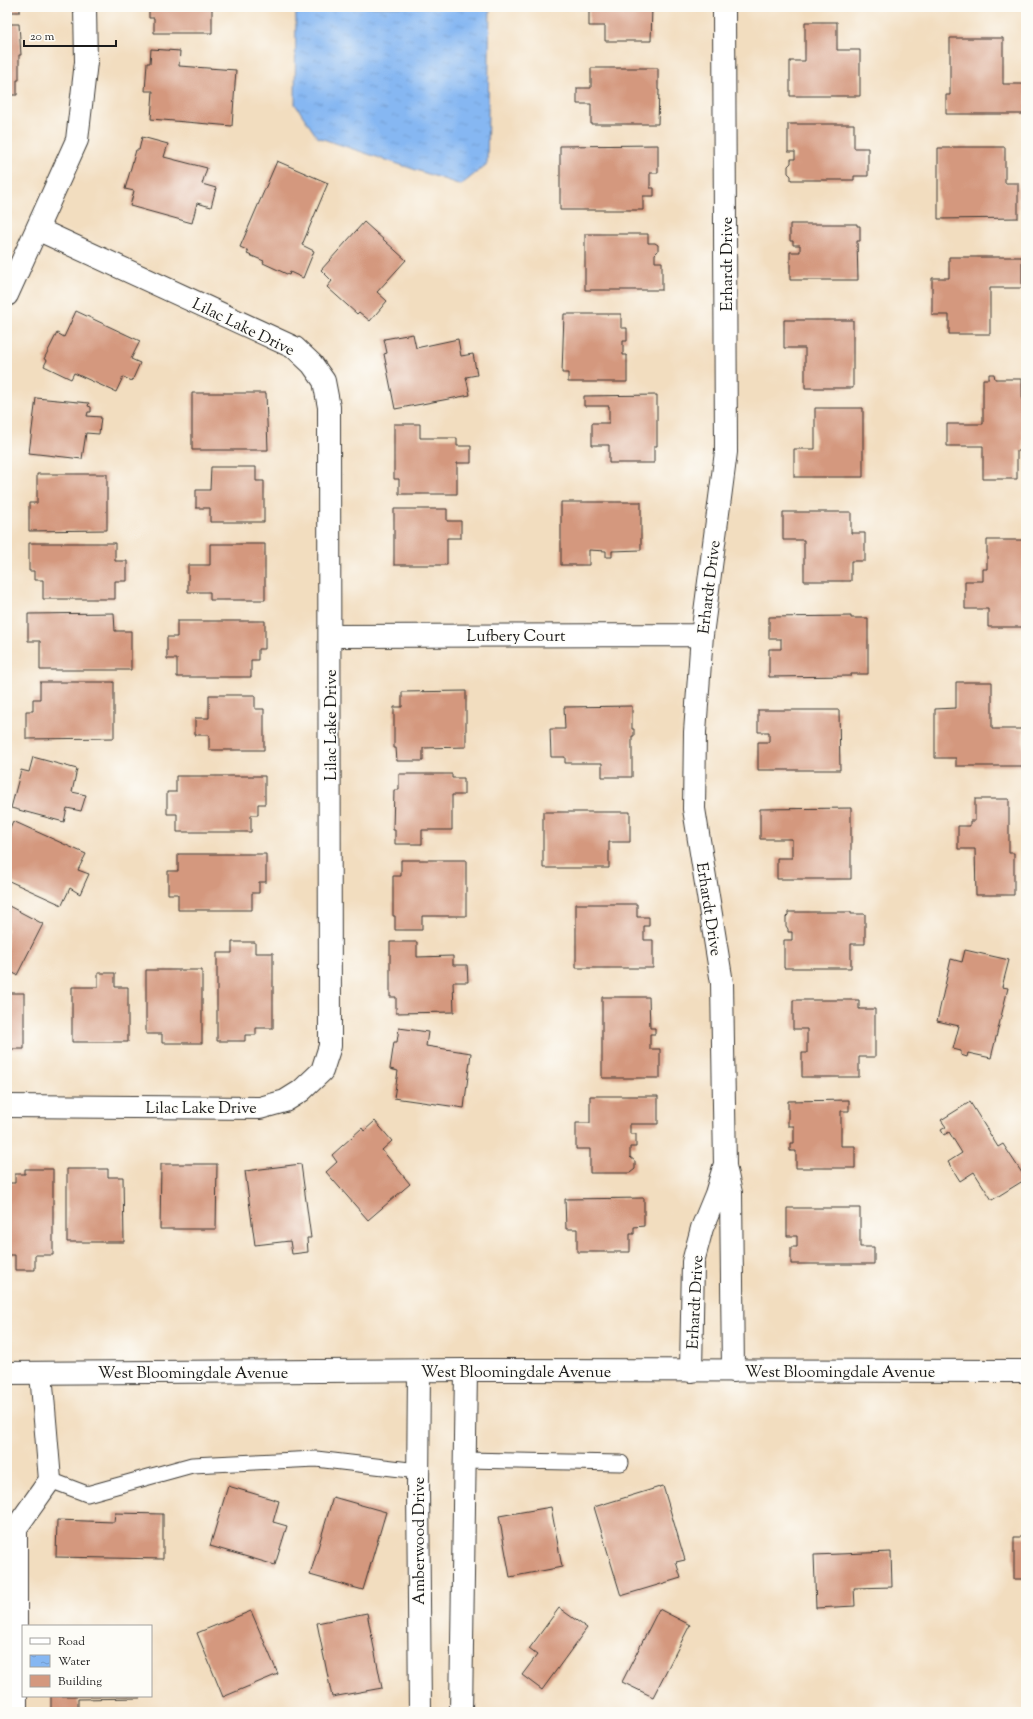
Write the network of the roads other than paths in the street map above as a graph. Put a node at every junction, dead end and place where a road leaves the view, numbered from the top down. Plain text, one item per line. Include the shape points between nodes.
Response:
1 (85, 7) edge
2 (724, 7) edge
3 (37, 229) junction
4 (7, 295) edge
5 (702, 635) junction
6 (330, 636) junction
7 (7, 1106) edge
8 (725, 1166) junction
9 (466, 1370) junction
10 (419, 1371) junction
11 (691, 1371) junction
12 (733, 1371) junction
13 (1026, 1371) edge
14 (7, 1373) edge
15 (41, 1373) junction
16 (465, 1460) junction
17 (621, 1463) dead end
18 (418, 1470) junction
19 (50, 1480) junction
20 (16, 1712) edge
21 (420, 1712) edge
22 (461, 1712) edge

1 - 3 street via 86,62 76,140
2 - 5 street, Erhardt Drive via 726,452
3 - 4 street
3 - 6 street, Lilac Lake Drive via 295,348 312,364 324,381 329,407
5 - 6 street, Lufbery Court
5 - 8 street, Erhardt Drive via 695,732 694,809 722,983
6 - 7 street, Lilac Lake Drive via 330,1046 322,1071 301,1091 285,1101 260,1108
8 - 11 street, Erhardt Drive via 702,1228 693,1262
8 - 12 street, Erhardt Drive via 731,1193
9 - 10 street, West Bloomingdale Avenue
9 - 11 street, West Bloomingdale Avenue
9 - 16 street
10 - 15 street, West Bloomingdale Avenue
10 - 18 street, Amberwood Drive
11 - 12 street, West Bloomingdale Avenue
12 - 13 street, West Bloomingdale Avenue
14 - 15 street, West Bloomingdale Avenue
15 - 19 street
16 - 17 lane
16 - 22 street
18 - 19 lane via 316,1459 192,1465 87,1494
18 - 21 street, Amberwood Drive
19 - 20 street via 16,1528

